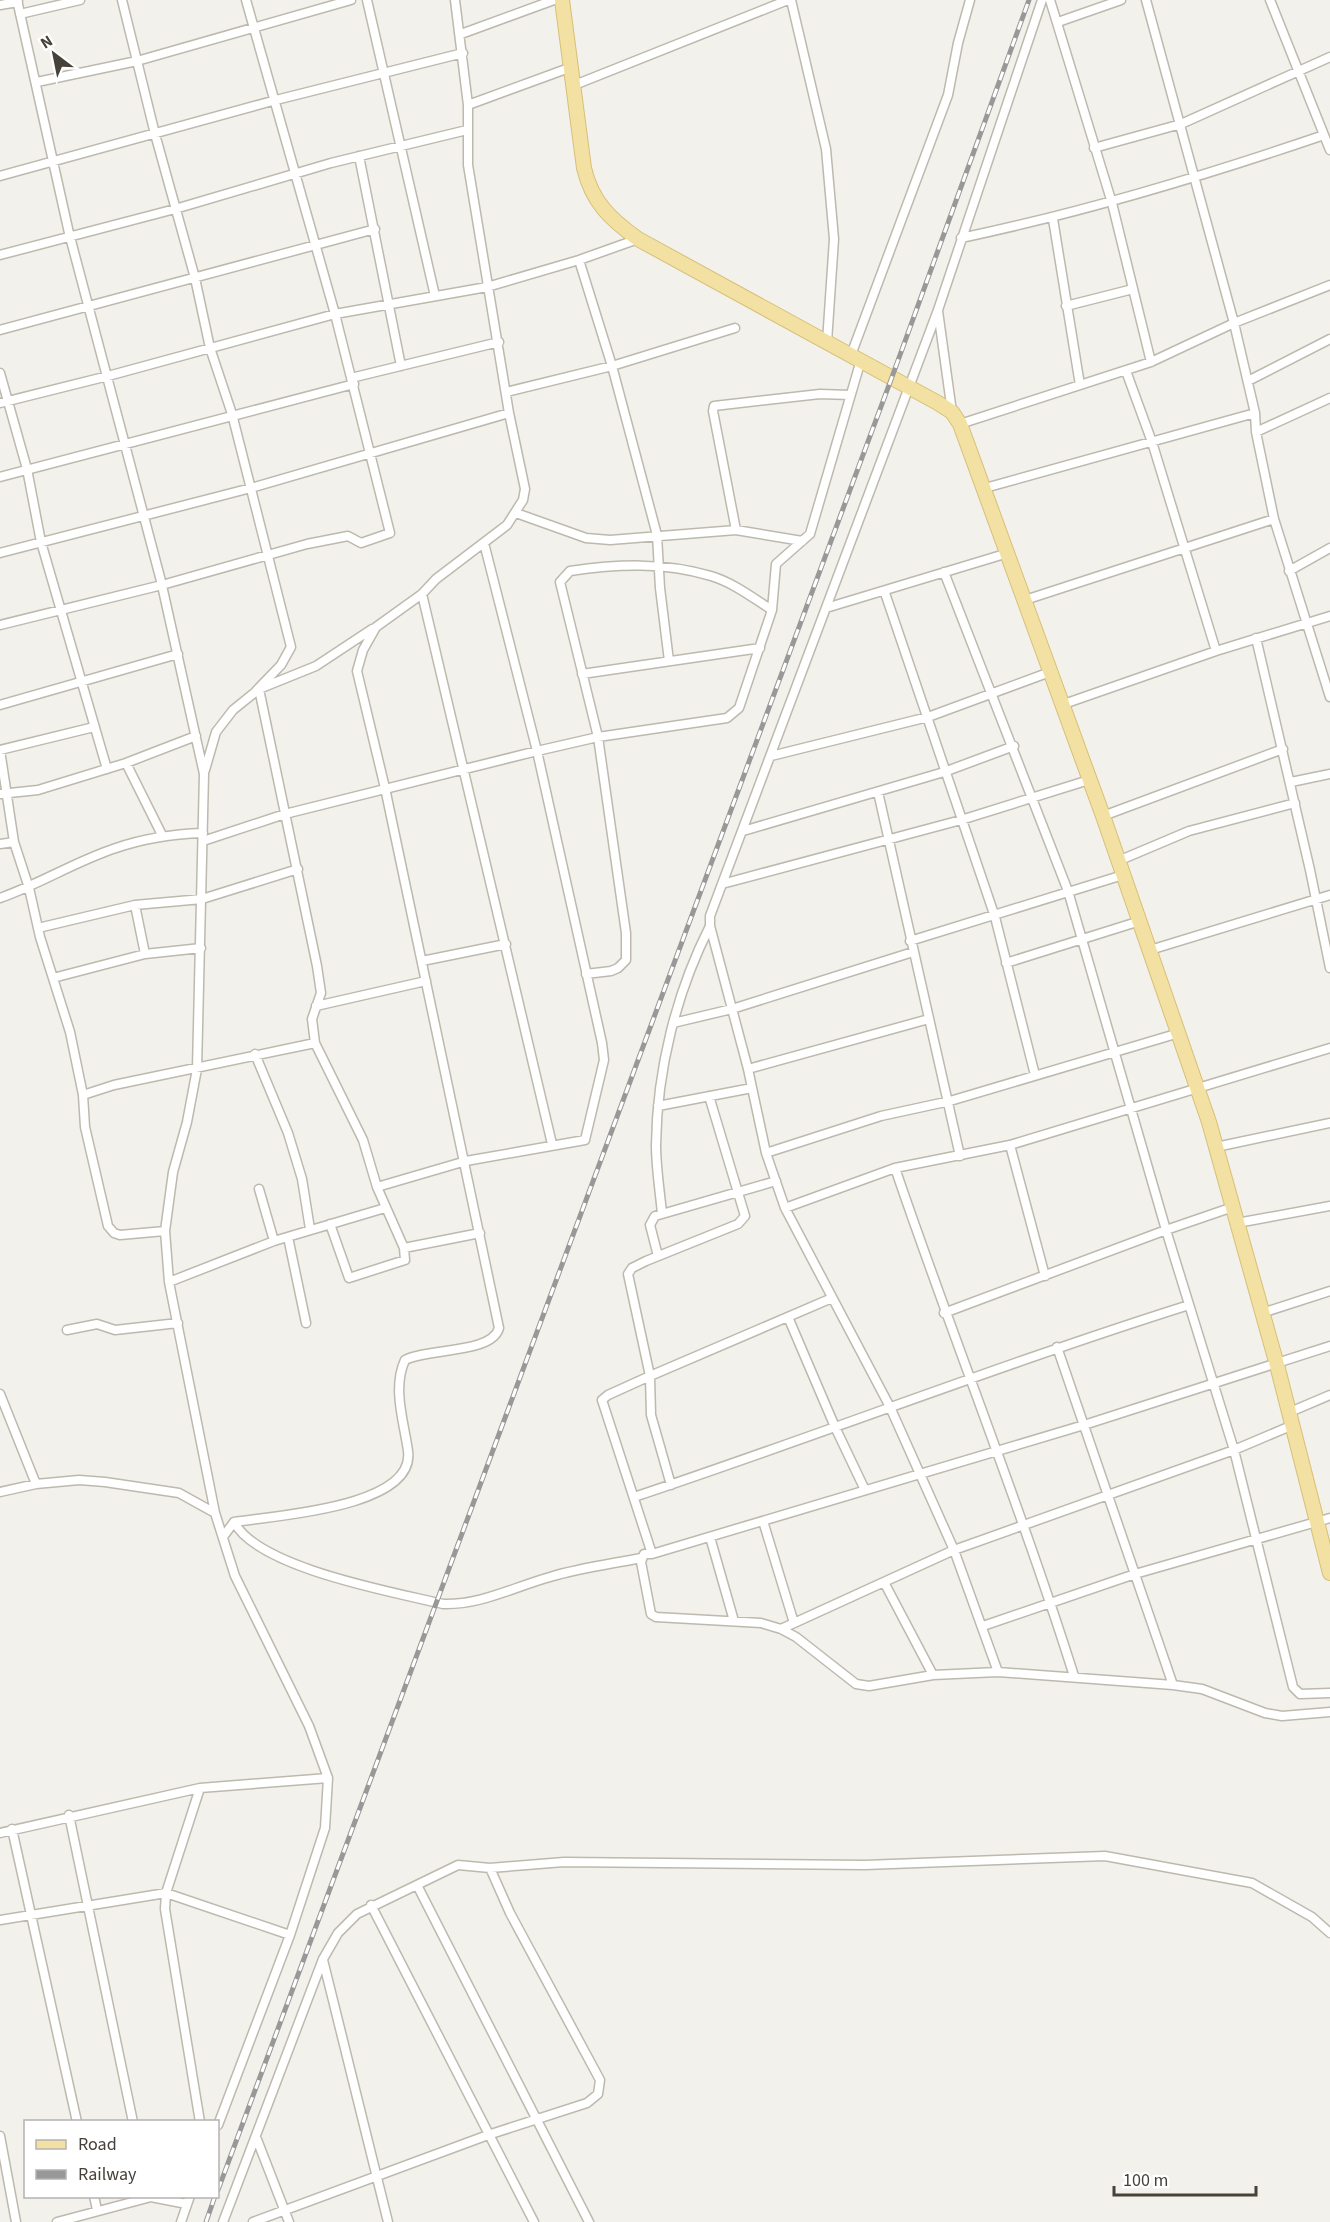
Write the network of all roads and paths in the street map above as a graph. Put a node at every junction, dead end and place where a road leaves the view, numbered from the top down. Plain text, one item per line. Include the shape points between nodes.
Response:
1 (80, 0) edge
2 (122, 0) edge
3 (246, 0) edge
4 (351, 0) edge
5 (367, 0) edge
6 (455, 0) edge
7 (554, 0) edge
8 (562, 0) edge
9 (970, 0) edge
10 (1042, 0) edge
11 (1050, 0) edge
12 (1121, 0) edge
13 (1146, 0) edge
14 (1270, 0) edge
15 (17, 1) edge
16 (784, 1) edge
17 (0, 5) edge
18 (20, 14) junction
19 (1058, 22) junction
20 (253, 27) junction
21 (461, 34) junction
22 (463, 53) junction
23 (1330, 57) edge
24 (137, 61) junction
25 (569, 68) junction
26 (385, 71) junction
27 (1298, 72) junction
28 (37, 82) junction
29 (572, 86) junction
30 (276, 100) junction
31 (468, 105) junction
32 (1182, 124) junction
33 (468, 130) junction
34 (154, 134) junction
35 (1324, 135) junction
36 (402, 147) junction
37 (1094, 148) junction
38 (1330, 150) edge
39 (359, 156) junction
40 (54, 160) junction
41 (295, 174) junction
42 (0, 176) edge
43 (1194, 179) junction
44 (1112, 203) junction
45 (175, 209) junction
46 (1053, 219) junction
47 (375, 229) junction
48 (70, 236) junction
49 (961, 238) junction
50 (638, 239) junction
51 (315, 244) junction
52 (0, 255) edge
53 (579, 260) junction
54 (195, 278) junction
55 (1330, 285) edge
56 (487, 287) junction
57 (1133, 289) junction
58 (435, 296) junction
59 (388, 303) junction
60 (89, 306) junction
61 (1066, 306) junction
62 (938, 310) junction
63 (335, 314) junction
64 (1234, 323) junction
65 (735, 328) dead end
66 (0, 330) edge
67 (1330, 339) edge
68 (499, 342) junction
69 (827, 342) junction
70 (210, 348) junction
71 (856, 357) junction
72 (1151, 362) junction
73 (401, 366) junction
74 (612, 366) junction
75 (1126, 371) junction
76 (0, 373) edge
77 (108, 376) junction
78 (352, 381) junction
79 (1248, 381) junction
80 (1080, 385) junction
81 (908, 386) junction
82 (506, 392) junction
83 (850, 394) junction
84 (1330, 398) edge
85 (4, 401) edge
86 (509, 413) junction
87 (1255, 413) junction
88 (232, 414) junction
89 (956, 418) junction
90 (1256, 432) junction
91 (1152, 442) junction
92 (125, 444) junction
93 (372, 455) junction
94 (27, 469) junction
95 (0, 477) edge
96 (251, 488) junction
97 (985, 488) junction
98 (516, 513) junction
99 (144, 515) junction
100 (1274, 519) junction
101 (736, 530) junction
102 (657, 535) junction
103 (802, 541) junction
104 (41, 542) junction
105 (484, 543) junction
106 (1330, 548) edge
107 (1184, 550) junction
108 (0, 553) edge
109 (1008, 553) junction
110 (268, 555) junction
111 (661, 567) junction
112 (1289, 571) junction
113 (944, 572) junction
114 (162, 585) junction
115 (885, 593) junction
116 (422, 594) junction
117 (1025, 600) junction
118 (60, 608) junction
119 (826, 608) junction
120 (772, 610) junction
121 (1330, 616) edge
122 (1308, 623) junction
123 (0, 625) edge
124 (376, 627) junction
125 (1256, 638) junction
126 (760, 648) junction
127 (1216, 651) junction
128 (178, 654) junction
129 (669, 661) junction
130 (1050, 672) junction
131 (582, 674) junction
132 (82, 682) junction
133 (257, 691) junction
134 (992, 692) junction
135 (1330, 697) edge
136 (0, 705) edge
137 (1061, 705) junction
138 (928, 717) junction
139 (94, 727) junction
140 (196, 736) junction
141 (598, 737) junction
142 (1014, 746) junction
143 (1283, 749) junction
144 (0, 750) edge
145 (537, 751) junction
146 (771, 756) junction
147 (126, 764) junction
148 (107, 769) junction
149 (465, 769) junction
150 (944, 772) junction
151 (204, 774) junction
152 (1330, 774) edge
153 (1089, 780) junction
154 (1291, 782) junction
155 (385, 788) junction
156 (878, 792) junction
157 (4, 795) edge
158 (1033, 796) junction
159 (1295, 803) junction
160 (285, 814) junction
161 (1103, 816) junction
162 (961, 820) junction
163 (743, 831) junction
164 (162, 835) junction
165 (203, 837) junction
166 (889, 839) junction
167 (14, 842) junction
168 (0, 844) edge
169 (1118, 861) junction
170 (298, 870) junction
171 (1123, 875) junction
172 (722, 884) junction
173 (29, 888) junction
174 (1068, 891) junction
175 (1330, 895) edge
176 (0, 898) edge
177 (202, 899) junction
178 (1315, 899) junction
179 (135, 904) junction
180 (995, 917) junction
181 (1140, 921) junction
182 (710, 926) junction
183 (38, 928) junction
184 (1082, 938) junction
185 (910, 941) junction
186 (506, 944) junction
187 (201, 948) junction
188 (1150, 950) junction
189 (913, 952) junction
190 (145, 954) junction
191 (422, 961) junction
192 (1006, 963) junction
193 (1330, 968) edge
194 (586, 974) junction
195 (53, 978) junction
196 (426, 981) junction
197 (316, 1006) junction
198 (732, 1009) junction
199 (930, 1019) junction
200 (673, 1023) junction
201 (1179, 1034) junction
202 (315, 1043) junction
203 (1330, 1048) edge
204 (1115, 1051) junction
205 (255, 1054) junction
206 (197, 1069) junction
207 (748, 1069) junction
208 (1035, 1075) junction
209 (752, 1088) junction
210 (1198, 1089) junction
211 (83, 1095) junction
212 (709, 1096) junction
213 (950, 1101) junction
214 (658, 1106) junction
215 (1131, 1110) junction
216 (1330, 1123) edge
217 (552, 1144) junction
218 (1010, 1145) junction
219 (1215, 1147) junction
220 (766, 1153) junction
221 (960, 1156) junction
222 (466, 1161) junction
223 (895, 1168) junction
224 (776, 1181) junction
225 (377, 1187) junction
226 (259, 1189) dead end
227 (737, 1191) junction
228 (1330, 1206) edge
229 (1233, 1207) junction
230 (385, 1208) junction
231 (785, 1208) junction
232 (662, 1214) junction
233 (1237, 1223) junction
234 (330, 1224) junction
235 (310, 1229) junction
236 (1166, 1230) junction
237 (165, 1231) junction
238 (480, 1233) junction
239 (288, 1237) junction
240 (274, 1241) junction
241 (404, 1248) junction
242 (658, 1256) junction
243 (1045, 1276) junction
244 (169, 1282) junction
245 (1330, 1291) edge
246 (832, 1298) junction
247 (1189, 1305) junction
248 (944, 1313) junction
249 (1262, 1313) junction
250 (788, 1317) junction
251 (178, 1323) junction
252 (306, 1323) dead end
253 (67, 1330) dead end
254 (1330, 1346) edge
255 (1057, 1347) junction
256 (1277, 1365) junction
257 (650, 1376) junction
258 (970, 1377) junction
259 (1214, 1383) junction
260 (0, 1394) edge
261 (1330, 1395) edge
262 (890, 1407) junction
263 (1291, 1419) junction
264 (1084, 1425) junction
265 (835, 1427) junction
266 (996, 1450) junction
267 (1234, 1450) junction
268 (919, 1473) junction
269 (36, 1484) junction
270 (671, 1485) junction
271 (865, 1490) junction
272 (0, 1492) edge
273 (1107, 1494) junction
274 (634, 1497) junction
275 (215, 1513) junction
276 (1324, 1520) edge
277 (763, 1521) junction
278 (234, 1522) junction
279 (1023, 1525) junction
280 (223, 1537) junction
281 (710, 1537) junction
282 (1256, 1539) junction
283 (954, 1550) junction
284 (652, 1554) junction
285 (641, 1558) junction
286 (1330, 1573) edge
287 (1135, 1574) junction
288 (885, 1584) junction
289 (1051, 1602) junction
290 (734, 1621) junction
291 (794, 1623) junction
292 (982, 1626) junction
293 (781, 1629) junction
294 (998, 1672) junction
295 (933, 1675) junction
296 (1074, 1676) junction
297 (1173, 1685) junction
298 (1330, 1693) edge
299 (1330, 1712) edge
300 (328, 1778) junction
301 (200, 1788) junction
302 (69, 1815) junction
303 (12, 1828) junction
304 (0, 1833) edge
305 (490, 1868) junction
306 (417, 1885) junction
307 (166, 1893) junction
308 (87, 1904) junction
309 (371, 1905) junction
310 (31, 1916) junction
311 (0, 1920) edge
312 (1330, 1933) edge
313 (291, 1935) junction
314 (322, 1959) junction
315 (77, 2120) edge
316 (134, 2120) edge
317 (200, 2120) edge
318 (537, 2120) junction
319 (219, 2122) edge
320 (488, 2135) junction
321 (0, 2136) edge
322 (256, 2137) junction
323 (378, 2176) junction
324 (94, 2198) edge
325 (146, 2198) edge
326 (163, 2198) edge
327 (189, 2200) edge
328 (97, 2210) junction
329 (285, 2211) junction
330 (16, 2222) edge
331 (57, 2222) edge
332 (181, 2222) edge
333 (224, 2222) edge
334 (252, 2222) edge
335 (289, 2222) edge
336 (388, 2222) edge
337 (534, 2222) edge
338 (589, 2222) edge

1 - 18 street
2 - 24 street
3 - 20 street
4 - 20 street
5 - 26 street
6 - 21 street
7 - 21 street
8 - 25 main road
9 - 71 street via 948,95
10 - 49 street
11 - 19 street
12 - 19 street
13 - 32 street
14 - 27 street
15 - 17 street
15 - 18 street
16 - 29 street
16 - 69 street via 826,149 834,239
18 - 28 street
19 - 37 street
20 - 24 street
20 - 30 street
21 - 22 street
22 - 26 street
22 - 31 street
23 - 27 street
24 - 28 street
24 - 34 street
25 - 29 main road
25 - 31 street
26 - 30 street
26 - 36 street
27 - 32 street
27 - 35 street
28 - 40 street
29 - 50 main road via 584,168 592,194 611,220
30 - 34 street
30 - 41 street
31 - 33 street
32 - 37 street
32 - 43 street
33 - 36 street
33 - 56 street via 468,165
34 - 40 street
34 - 45 street
35 - 38 street
35 - 43 street
36 - 39 street
36 - 58 street
37 - 44 street
39 - 41 street
39 - 47 street
40 - 42 street
40 - 48 street
41 - 45 street
41 - 51 street
43 - 44 street
43 - 64 street
44 - 46 street
44 - 57 street
45 - 48 street
45 - 54 street
46 - 49 street
46 - 61 street
47 - 51 street
47 - 59 street
48 - 52 street
48 - 60 street
49 - 62 street
50 - 53 street
50 - 69 main road
51 - 54 street
51 - 63 street
53 - 56 street
53 - 74 street
54 - 60 street
54 - 70 street
55 - 64 street
56 - 58 street
56 - 68 street
57 - 61 street
57 - 72 street
58 - 59 street
59 - 63 street
59 - 73 street
60 - 66 street
60 - 77 street
61 - 80 street
62 - 81 street
62 - 89 street
63 - 70 street
63 - 78 street
64 - 72 street
64 - 79 street
65 - 74 street
67 - 79 street
68 - 73 street
68 - 82 street
69 - 71 main road
70 - 77 street
70 - 88 street
71 - 81 main road
71 - 83 street
72 - 75 street
73 - 78 street
74 - 82 street
74 - 102 street
75 - 80 street
75 - 91 street
76 - 85 street
77 - 85 street
77 - 92 street
78 - 88 street
78 - 93 street
79 - 87 street
80 - 89 street
81 - 89 main road
81 - 119 street
82 - 86 street
83 - 101 street via 714,406
83 - 103 street via 810,534
84 - 90 street
85 - 94 street
86 - 93 street
86 - 98 street via 525,489
87 - 90 street
87 - 91 street
88 - 92 street
88 - 96 street
89 - 97 main road
90 - 100 street
91 - 97 street
91 - 107 street
92 - 94 street
92 - 99 street
93 - 96 street
93 - 110 street via 390,533 361,543 348,536
94 - 95 street
94 - 104 street
96 - 99 street
96 - 110 street
97 - 109 main road
98 - 102 street via 586,538 610,540
98 - 105 street
99 - 104 street
99 - 114 street
100 - 107 street
100 - 112 street
101 - 102 street
101 - 103 street
102 - 111 street
103 - 120 street via 776,564
104 - 108 street
104 - 118 street
105 - 116 street
105 - 145 street
106 - 112 street
107 - 117 street
107 - 127 street
109 - 113 street
109 - 117 main road
110 - 114 street
110 - 133 street via 291,647 281,665
111 - 120 street via 712,577
111 - 129 street
111 - 131 street via 622,564 570,571 564,576 560,582
112 - 122 street
113 - 115 street
113 - 134 street
114 - 118 street
114 - 128 street
115 - 119 street
115 - 138 street
116 - 124 street
116 - 149 street
117 - 130 main road
118 - 123 street
118 - 132 street
119 - 146 street
120 - 126 street
121 - 122 street
122 - 125 street
122 - 135 street
124 - 133 street via 316,666
124 - 155 street via 357,671
125 - 127 street
125 - 143 street
126 - 129 street
126 - 141 street via 739,708 727,718
127 - 137 street
128 - 132 street
128 - 140 street
129 - 131 street
130 - 134 street
130 - 137 main road
131 - 141 street
132 - 136 street
132 - 139 street
133 - 151 street via 233,710 216,732
133 - 160 street
134 - 138 street
134 - 142 street
137 - 153 main road
138 - 146 street
138 - 150 street
139 - 144 street
139 - 148 street
140 - 147 street
140 - 151 street
141 - 145 street
141 - 194 street via 626,933 626,960 611,971
142 - 150 street
142 - 158 street
143 - 154 street
143 - 161 street
144 - 157 street
145 - 149 street
145 - 194 street
146 - 163 street
147 - 148 street
147 - 164 street
148 - 157 street via 38,790
149 - 155 street
149 - 186 street
150 - 156 street
150 - 162 street
151 - 165 street
152 - 154 street
153 - 158 street
153 - 161 main road
154 - 159 street
155 - 160 street
155 - 191 street
156 - 163 street
156 - 166 street
157 - 167 street
158 - 162 street
158 - 174 street
159 - 169 street via 1189,831
159 - 178 street
160 - 165 street
160 - 170 street
161 - 169 main road
162 - 166 street
162 - 180 street
163 - 172 street
164 - 165 street
164 - 173 street via 114,848
165 - 177 street
166 - 172 street
166 - 185 street
167 - 168 street
167 - 173 street
169 - 171 main road
170 - 177 street
170 - 197 street via 321,993
171 - 174 street
171 - 181 main road
172 - 182 street
173 - 176 street
173 - 183 street
174 - 180 street
174 - 184 street
175 - 178 street
177 - 179 street
177 - 187 street
178 - 188 street
178 - 193 street
179 - 183 street
179 - 190 street
180 - 185 street
180 - 192 street
181 - 184 street
181 - 188 main road
182 - 198 street
182 - 200 street via 694,959
183 - 195 street
184 - 192 street
184 - 204 street
185 - 189 street
186 - 191 street
186 - 217 street
187 - 190 street
187 - 206 street
188 - 201 main road
189 - 198 street
189 - 199 street
190 - 195 street
191 - 196 street
192 - 208 street
194 - 217 street via 604,1060 585,1140
195 - 211 street via 70,1032
196 - 197 street
196 - 222 street
197 - 202 street via 312,1019
198 - 200 street
198 - 207 street
199 - 207 street
199 - 213 street
200 - 214 street
201 - 204 street
201 - 210 main road
202 - 205 street
202 - 225 street via 356,1122
203 - 210 street
204 - 208 street
204 - 215 street
205 - 206 street
205 - 235 street via 288,1133 302,1179
206 - 211 street
206 - 237 street
207 - 209 street
208 - 213 street
209 - 212 street
209 - 220 street
210 - 215 street
210 - 219 main road
211 - 237 street via 85,1128 108,1226 120,1235
212 - 214 street
212 - 227 street
213 - 220 street via 881,1116
213 - 221 street
214 - 232 street
215 - 218 street
215 - 236 street
216 - 219 street
217 - 222 street
218 - 221 street
218 - 243 street
219 - 229 main road
220 - 224 street
221 - 223 street
222 - 225 street
222 - 238 street
223 - 231 street
223 - 248 street
224 - 227 street
224 - 231 street
225 - 230 street
226 - 240 street
227 - 232 street
227 - 242 street via 745,1216 742,1221
228 - 233 street
229 - 233 main road
229 - 236 street
230 - 234 street
230 - 241 street
231 - 246 street
232 - 242 street via 655,1216 650,1225
233 - 249 main road
234 - 235 street
234 - 241 street via 349,1278 403,1262
235 - 239 street
236 - 243 street
236 - 247 street
237 - 244 street
238 - 241 street
238 - 278 street via 498,1334 479,1345 405,1360 399,1400 409,1454 394,1483 354,1502
239 - 240 street
239 - 252 street
240 - 244 street
242 - 257 street via 628,1274
243 - 248 street
244 - 251 street
245 - 249 street
246 - 250 street
246 - 262 street
247 - 255 street
247 - 259 street
248 - 258 street
249 - 256 main road
250 - 257 street
250 - 265 street
251 - 253 street via 115,1329 97,1324
251 - 275 street
254 - 256 street
255 - 258 street
255 - 264 street
256 - 259 street
256 - 263 main road
257 - 270 street via 651,1415
257 - 274 street via 602,1400
258 - 262 street
258 - 266 street
259 - 264 street
259 - 267 street
260 - 269 street
261 - 263 street
262 - 265 street
262 - 268 street
263 - 267 street
263 - 276 main road
264 - 266 street
264 - 273 street
265 - 270 street
265 - 271 street
266 - 268 street
266 - 279 street
267 - 273 street
267 - 282 street
268 - 271 street
268 - 283 street
269 - 272 street
269 - 275 street via 79,1480 178,1493
270 - 274 street
271 - 277 street
273 - 279 street
273 - 287 street
274 - 284 street
275 - 280 street
276 - 282 street
276 - 286 main road
277 - 281 street
277 - 291 street
278 - 280 street
278 - 285 street via 244,1538 316,1573 443,1604 483,1599 551,1576
279 - 283 street
279 - 289 street
280 - 300 street via 235,1576 309,1726
281 - 284 street
281 - 290 street
282 - 287 street
282 - 298 street via 1293,1687 1300,1694
283 - 288 street
283 - 292 street
284 - 285 street
285 - 290 street via 651,1614
287 - 289 street
287 - 297 street
288 - 291 street
288 - 295 street
289 - 292 street
289 - 296 street
290 - 293 street
291 - 293 street
292 - 294 street
293 - 295 street via 856,1684 880,1685
294 - 295 street
294 - 296 street
296 - 297 street
297 - 299 street via 1202,1689 1282,1716
300 - 301 street
300 - 313 street via 325,1828
301 - 302 street
301 - 307 street
302 - 303 street
302 - 308 street
303 - 304 street
303 - 310 street
305 - 306 street via 458,1865
305 - 312 street via 575,1862 865,1865 1105,1856 1252,1883 1312,1917
305 - 318 street via 600,2080 598,2094 587,2103
306 - 309 street
306 - 318 street
307 - 308 street
307 - 313 street
307 - 317 street via 165,1909
308 - 310 street
308 - 316 street
309 - 314 street via 338,1933
309 - 320 street
310 - 311 street
310 - 315 street
313 - 319 street
314 - 322 street
314 - 323 street
318 - 320 street
318 - 338 street
320 - 323 street
320 - 337 street
321 - 330 street
322 - 329 street
322 - 333 street
323 - 329 street
323 - 336 street
324 - 328 street
325 - 328 street
326 - 327 street
327 - 332 street
328 - 331 street
329 - 334 street
329 - 335 street

